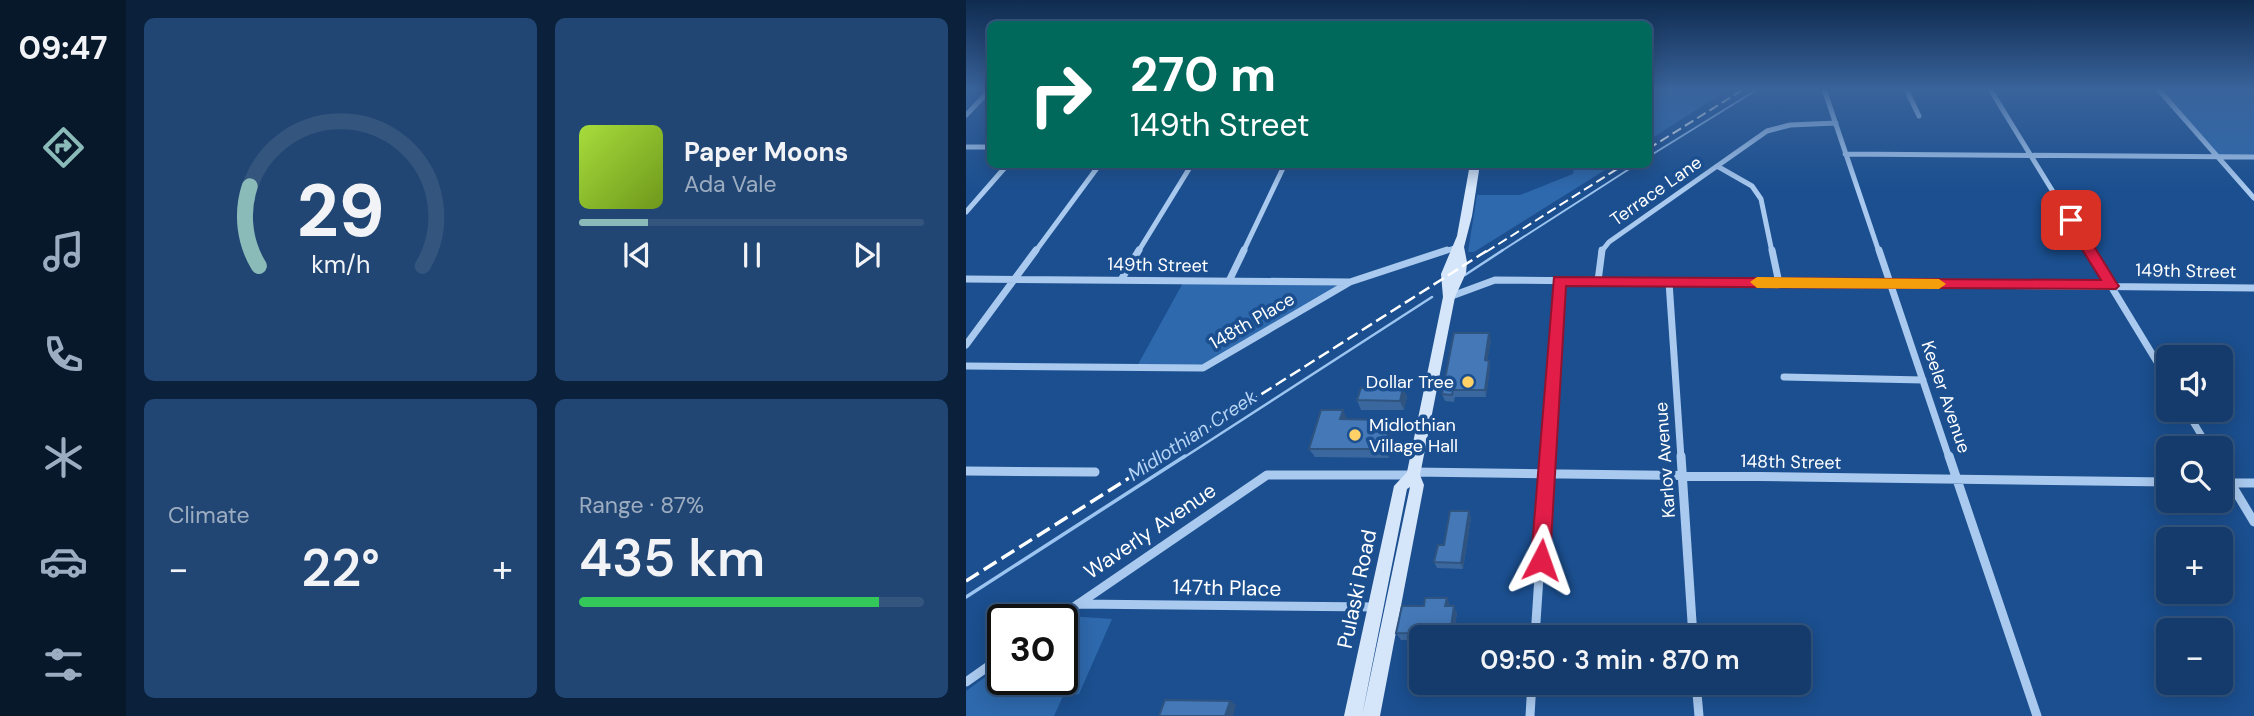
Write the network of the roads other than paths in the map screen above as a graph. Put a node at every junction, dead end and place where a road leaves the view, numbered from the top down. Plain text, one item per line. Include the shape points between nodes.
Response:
1 (2011, 122) edge
2 (2188, 122) edge
3 (1836, 123) joint
4 (966, 147) edge
5 (987, 147) edge
6 (1845, 154) junction
7 (2031, 155) junction
8 (2218, 156) junction
9 (2254, 157) edge
10 (1717, 166) junction
11 (1004, 168) edge
12 (1097, 168) edge
13 (1190, 168) edge
14 (1283, 168) edge
15 (1474, 168) edge
16 (2254, 198) edge
17 (966, 212) edge
18 (1459, 247) junction
19 (966, 279) edge
20 (1014, 279) junction
21 (1121, 280) junction
22 (1229, 281) junction
23 (1559, 281) junction
24 (1598, 281) junction
25 (1350, 282) junction
26 (1669, 282) junction
27 (1779, 283) junction
28 (1891, 284) junction
29 (2111, 286) junction
30 (2254, 288) edge
31 (1449, 297) junction
32 (966, 345) edge
33 (2156, 360) edge
34 (966, 366) edge
35 (1784, 377) dead end
36 (1923, 380) junction
37 (966, 471) edge
38 (1095, 472) dead end
39 (1413, 474) junction
40 (1546, 474) junction
41 (1267, 475) joint
42 (1682, 476) junction
43 (1957, 481) junction
44 (2156, 482) edge
45 (2233, 483) edge
46 (2254, 483) edge
47 (2233, 493) edge
48 (2254, 522) edge
49 (1078, 604) joint
50 (1376, 607) junction
51 (1536, 625) edge
52 (1692, 625) edge
53 (987, 667) edge
54 (966, 682) edge
55 (1531, 695) edge
56 (1697, 695) edge
57 (1353, 716) edge
58 (1371, 716) edge
59 (1530, 716) edge
60 (1699, 716) edge
61 (2037, 716) edge

1 - 7 street
2 - 8 street
3 - 6 street, Keeler Avenue
3 - 10 street, Terrace Lane via 1777,127
4 - 5 street
6 - 7 street
6 - 28 street, Keeler Avenue
7 - 8 street
7 - 29 street
8 - 9 street
8 - 16 street
10 - 24 street, Terrace Lane via 1609,242 1600,253
10 - 27 street via 1752,186 1761,199
11 - 17 street
12 - 20 street
13 - 21 street
14 - 22 street
15 - 18 main road, Pulaski Road
18 - 25 street, 148th Place
18 - 31 main road, Pulaski Road via 1463,264
19 - 20 street, 149th Street
20 - 21 street, 149th Street
20 - 32 street
21 - 22 street, 149th Street
22 - 25 street, 149th Street
23 - 24 street, 149th Street
23 - 31 street, 149th Street via 1495,280
23 - 40 street
24 - 26 street, 149th Street
25 - 34 street, 148th Place via 1203,368
26 - 27 street, 149th Street
26 - 42 street, Karlov Avenue
27 - 28 street, 149th Street
28 - 29 street, 149th Street
28 - 36 street, Keeler Avenue
29 - 30 street, 149th Street
29 - 33 street
31 - 39 main road, Pulaski Road
35 - 36 street
36 - 43 street, Keeler Avenue
37 - 38 street
39 - 40 street, 148th Street
39 - 41 street, 148th Street
39 - 50 main road, Pulaski Road via 1401,486
39 - 58 main road, Pulaski Road via 1417,485
40 - 42 street, 148th Street
40 - 51 street
41 - 49 street, Waverly Avenue
42 - 43 street, 148th Street
42 - 52 street, Karlov Avenue
43 - 44 street, 148th Street
43 - 61 street, Keeler Avenue
45 - 46 street
47 - 48 street
49 - 50 street, 147th Place
50 - 57 main road, Pulaski Road
53 - 54 street
55 - 59 street
56 - 60 street

